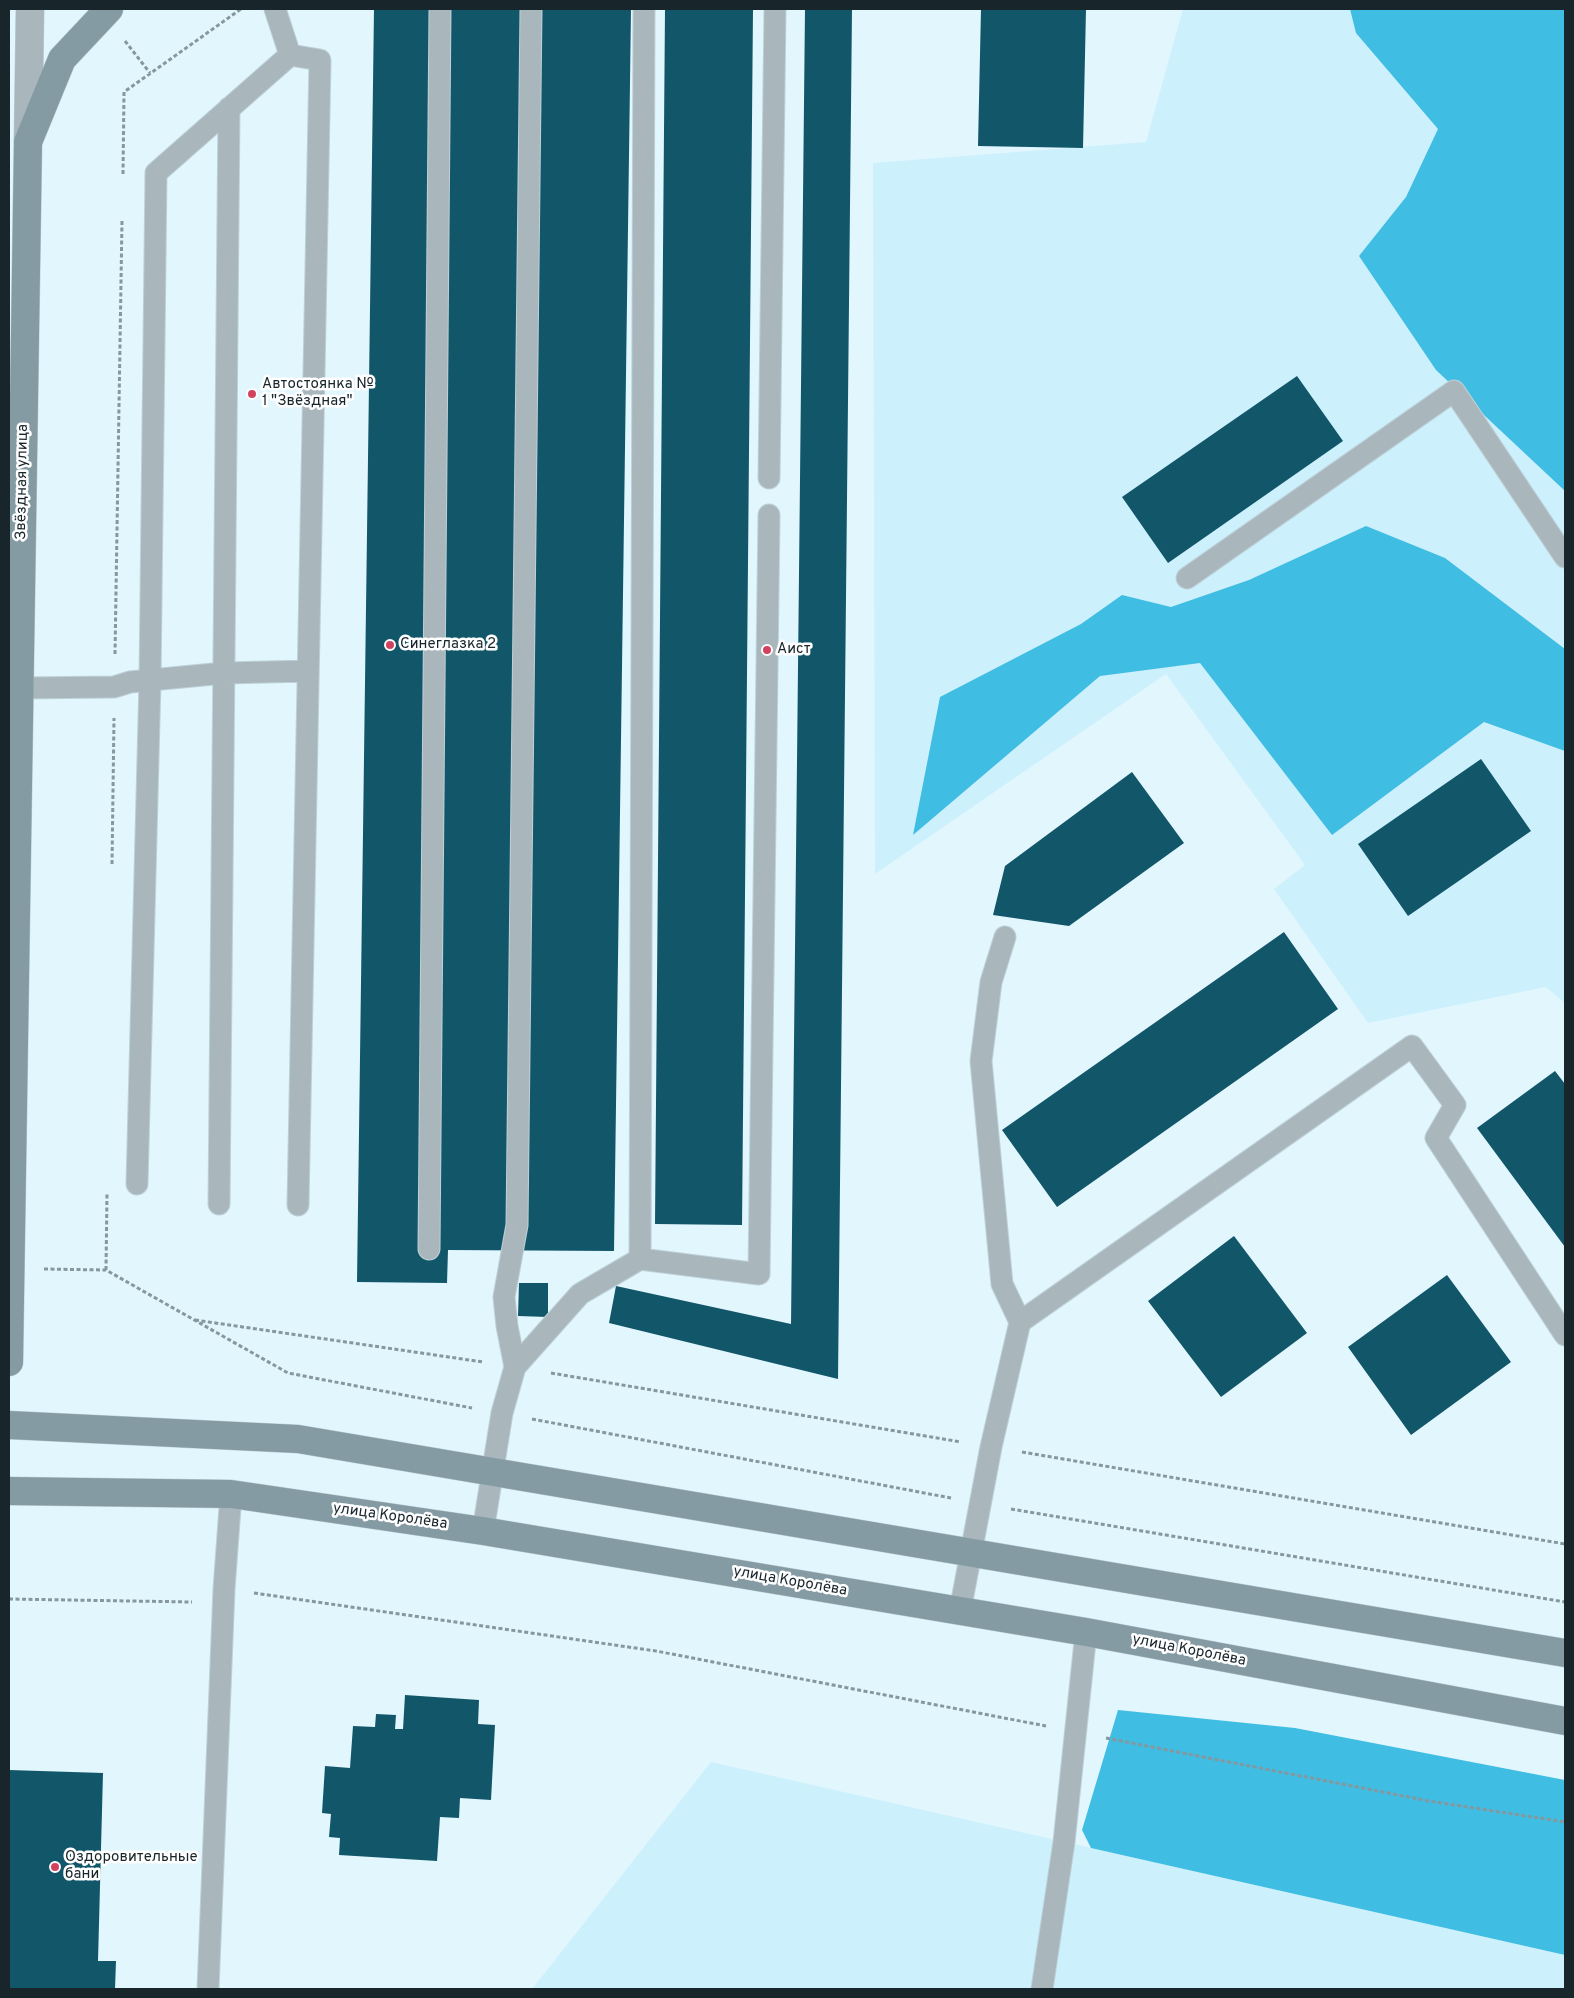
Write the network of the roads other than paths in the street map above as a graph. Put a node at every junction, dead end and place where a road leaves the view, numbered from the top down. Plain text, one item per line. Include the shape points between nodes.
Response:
1 (30, 9) edge
2 (109, 9) edge
3 (275, 9) edge
4 (440, 9) edge
5 (532, 9) edge
6 (644, 9) edge
7 (775, 9) edge
8 (290, 55) junction
9 (230, 108) junction
10 (28, 142) junction
11 (769, 478) dead end
12 (769, 515) dead end
13 (1565, 557) edge
14 (1187, 578) dead end
15 (308, 671) junction
16 (224, 673) junction
17 (150, 681) junction
18 (20, 688) junction
19 (1005, 937) dead end
20 (137, 1184) dead end
21 (220, 1204) dead end
22 (298, 1205) dead end
23 (429, 1249) dead end
24 (640, 1259) junction
25 (1020, 1322) junction
26 (1565, 1335) edge
27 (9, 1362) edge
28 (515, 1367) junction
29 (9, 1425) edge
30 (491, 1472) junction
31 (9, 1491) edge
32 (231, 1494) junction
33 (483, 1531) junction
34 (972, 1550) junction
35 (960, 1611) junction
36 (1086, 1632) junction
37 (1565, 1652) edge
38 (1565, 1722) edge
39 (208, 1989) edge
40 (1042, 1989) edge

1 - 10 street, Звёздная улица
2 - 10 main road, Звёздная улица via 62,59
3 - 8 lane
4 - 23 lane
5 - 28 lane via 517,1225 504,1297
6 - 24 lane
7 - 11 lane
8 - 9 lane
8 - 15 lane via 320,60
9 - 16 lane
9 - 17 lane via 156,173
10 - 18 main road, Звёздная улица
12 - 24 lane via 759,1274
13 - 14 lane via 1454,391
15 - 16 lane
15 - 22 lane
16 - 17 lane
16 - 21 lane
17 - 18 lane via 114,687
17 - 20 lane
18 - 27 main road, Звёздная улица
19 - 25 lane via 991,982 981,1062 1002,1284
24 - 28 lane via 580,1294
25 - 26 lane via 1412,1046 1455,1105 1436,1138
25 - 34 lane via 991,1447
28 - 30 lane
29 - 30 main road via 298,1438
30 - 33 lane
30 - 34 main road
31 - 32 main road, улица Королёва
32 - 33 main road, улица Королёва
32 - 39 lane via 224,1589
33 - 35 main road, улица Королёва
34 - 35 lane
34 - 37 main road
35 - 36 main road, улица Королёва
36 - 38 main road, улица Королёва
36 - 40 lane via 1064,1842

